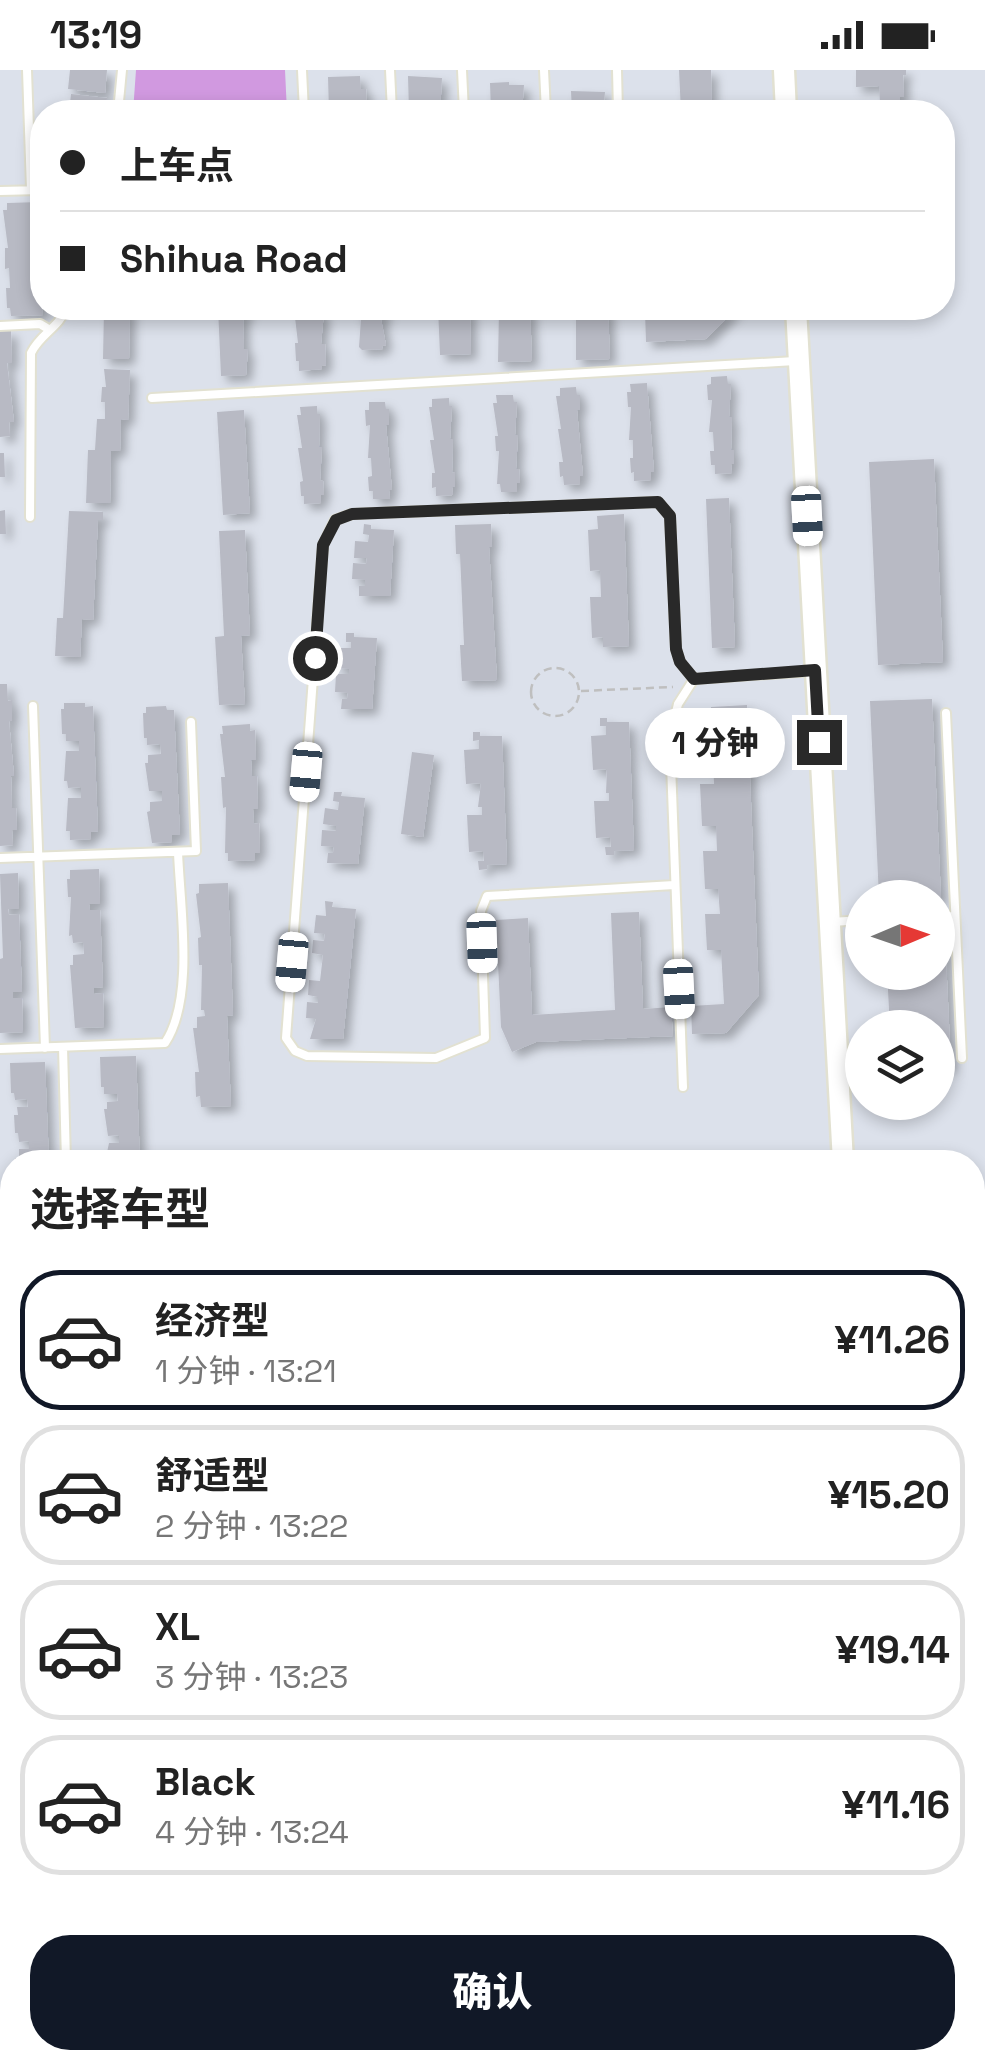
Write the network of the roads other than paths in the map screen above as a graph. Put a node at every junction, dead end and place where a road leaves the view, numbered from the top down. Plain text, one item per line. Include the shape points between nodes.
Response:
1 (26, 70) edge
2 (122, 70) edge
3 (302, 70) edge
4 (390, 70) edge
5 (462, 70) edge
6 (544, 70) edge
7 (616, 70) edge
8 (784, 70) edge
9 (119, 100) edge
10 (303, 100) edge
11 (391, 100) edge
12 (463, 100) edge
13 (545, 100) edge
14 (617, 100) edge
15 (785, 100) edge
16 (30, 165) edge
17 (30, 189) edge
18 (0, 191) edge
19 (62, 320) edge
20 (797, 320) edge
21 (0, 326) edge
22 (50, 330) junction
23 (799, 361) junction
24 (152, 398) dead end
25 (30, 517) dead end
26 (815, 670) junction
27 (692, 683) junction
28 (33, 706) dead end
29 (946, 713) dead end
30 (191, 722) dead end
31 (178, 852) junction
32 (38, 857) junction
33 (0, 858) edge
34 (674, 886) junction
35 (956, 916) joint
36 (845, 921) edge
37 (829, 922) junction
38 (63, 1047) junction
39 (45, 1048) junction
40 (0, 1049) edge
41 (962, 1058) dead end
42 (684, 1087) dead end
43 (66, 1150) edge
44 (842, 1150) edge

1 - 16 lane
2 - 9 lane
3 - 10 lane
4 - 11 lane
5 - 12 lane
6 - 13 lane
7 - 14 lane
8 - 15 street
17 - 18 lane
19 - 22 lane
20 - 23 street
21 - 22 lane via 40,324
22 - 25 lane via 30,353
23 - 24 lane
23 - 26 street
26 - 27 lane
26 - 37 street
27 - 34 lane via 678,704 670,738
27 - 34 lane via 676,649 670,516 658,502 352,514 336,520 323,545 288,1045 307,1056 436,1058 477,1043 486,1038 481,911 487,896
28 - 32 lane
29 - 35 lane
30 - 31 lane via 196,851
31 - 32 lane
31 - 38 lane via 183,996 176,1027 165,1043
32 - 33 lane
32 - 39 lane
34 - 42 lane
35 - 41 lane
36 - 37 lane
37 - 44 street
38 - 39 lane
38 - 43 lane
39 - 40 lane

